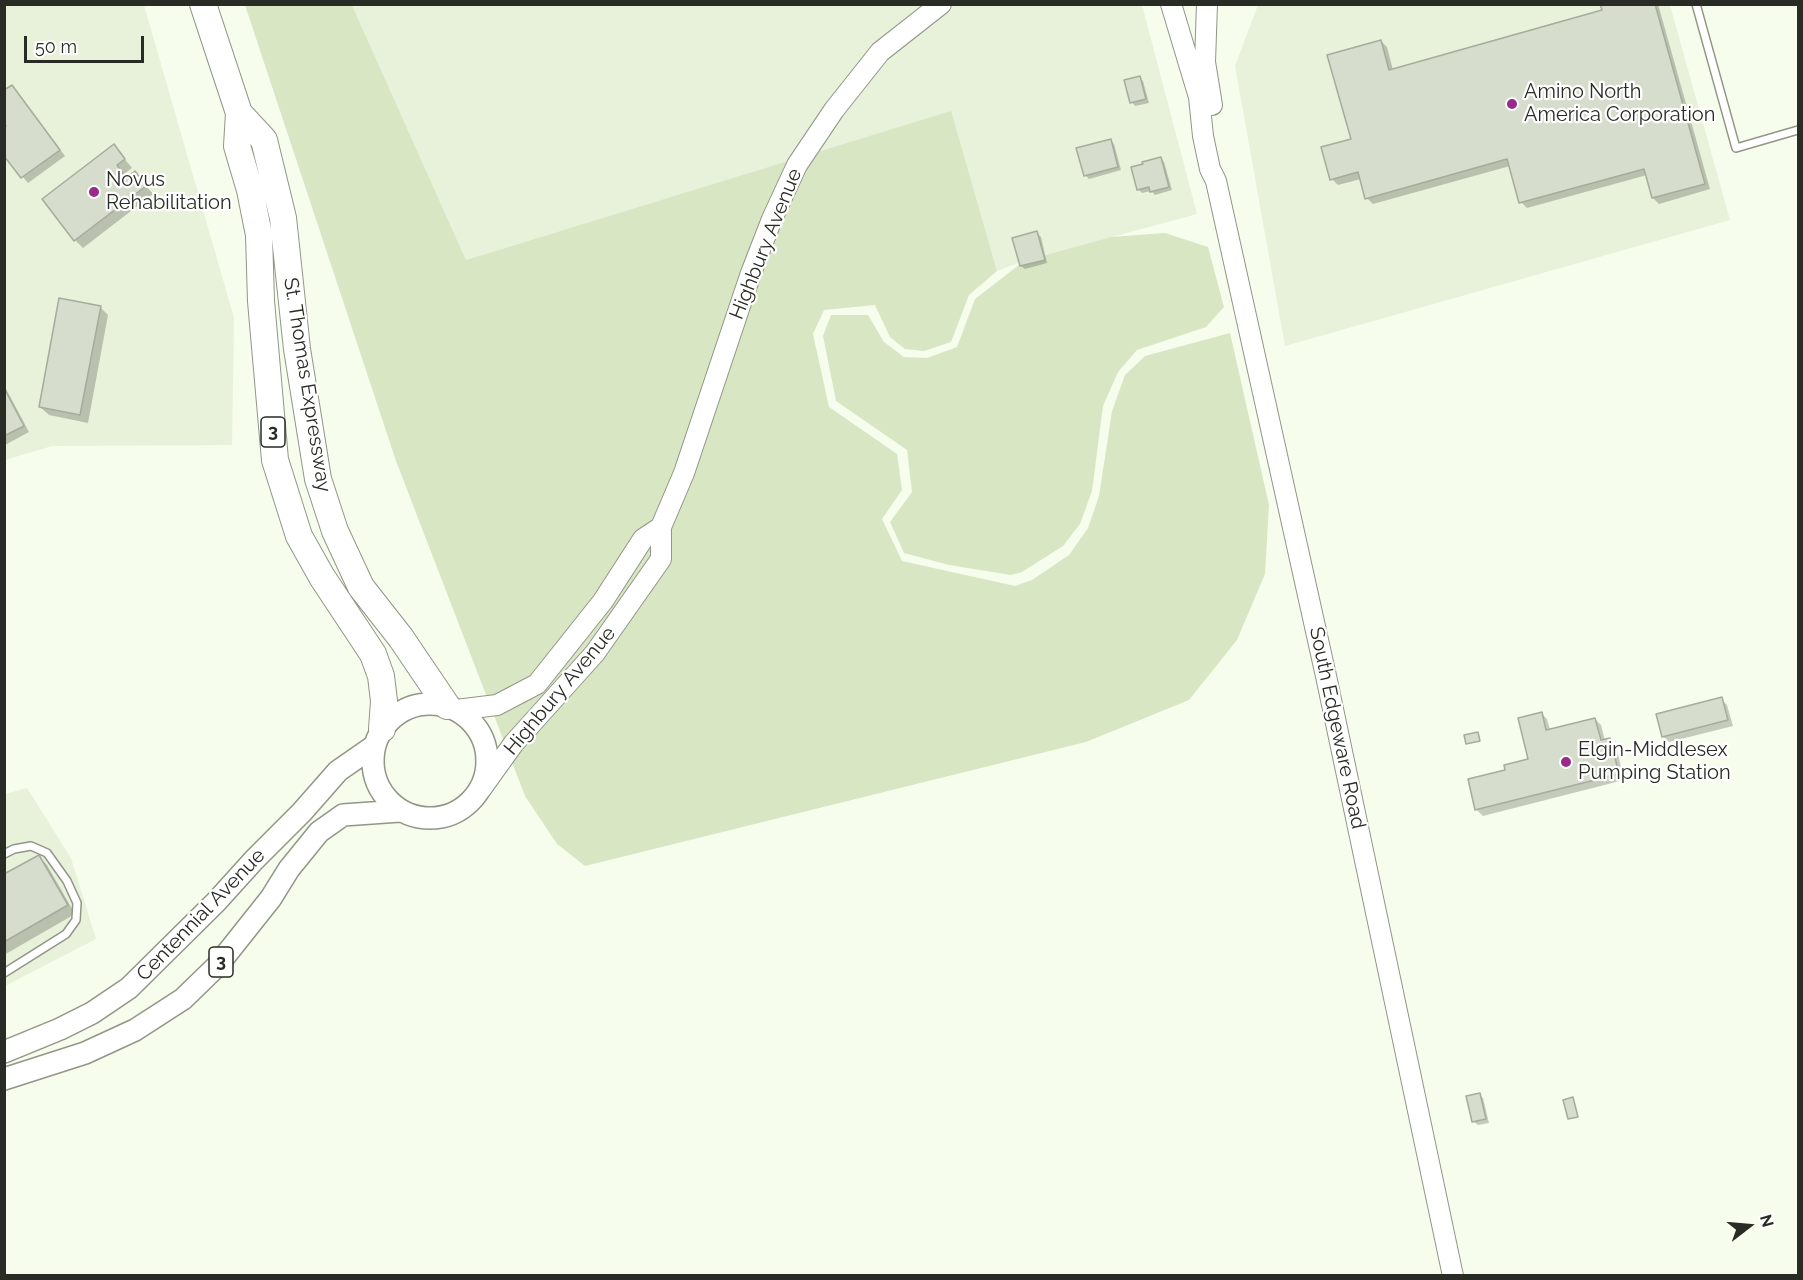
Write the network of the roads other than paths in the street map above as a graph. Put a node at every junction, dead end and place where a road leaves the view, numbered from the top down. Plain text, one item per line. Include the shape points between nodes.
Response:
1 (203, 4) edge
2 (941, 4) edge
3 (1171, 4) edge
4 (1207, 4) edge
5 (1696, 4) edge
6 (239, 112) junction
7 (1798, 130) edge
8 (1216, 181) junction
9 (661, 527) junction
10 (452, 708) junction
11 (378, 737) junction
12 (481, 789) junction
13 (400, 811) junction
14 (4, 854) edge
15 (4, 973) edge
16 (4, 1052) edge
17 (4, 1079) edge
18 (1454, 1275) edge

1 - 6 highway, St. Thomas Expressway / 3
2 - 9 main road, Highbury Avenue via 880,52 797,165 751,273 684,473
3 - 8 main road, South Edgeware Road via 1199,98 1203,136
4 - 8 main road, South Edgeware Road via 1205,62 1221,167
5 - 7 lane via 1736,148
6 - 10 highway, St. Thomas Expressway / 3 via 264,140 280,207 318,478 335,531 361,587
6 - 11 highway, St. Thomas Expressway / 3 via 237,146 259,235 275,460 299,536 372,654 381,676 384,702
8 - 18 main road, South Edgeware Road
9 - 10 main road, Highbury Avenue via 643,539 603,601 537,684 497,705
9 - 12 main road, Highbury Avenue via 661,559 645,585 595,652 514,743
10 - 11 main road via 432,703 413,706 396,714
10 - 12 main road via 481,733 487,751 487,771
11 - 13 main road via 372,764 376,783
11 - 16 main road, Centennial Avenue / 3 via 338,771 216,902 129,988 92,1013
12 - 13 main road via 454,814 436,819
13 - 17 main road, Centennial Avenue / 3 via 343,815 319,832 217,966 183,999 135,1030 85,1053
14 - 15 lane via 32,846 47,853 77,903 76,920 66,934

